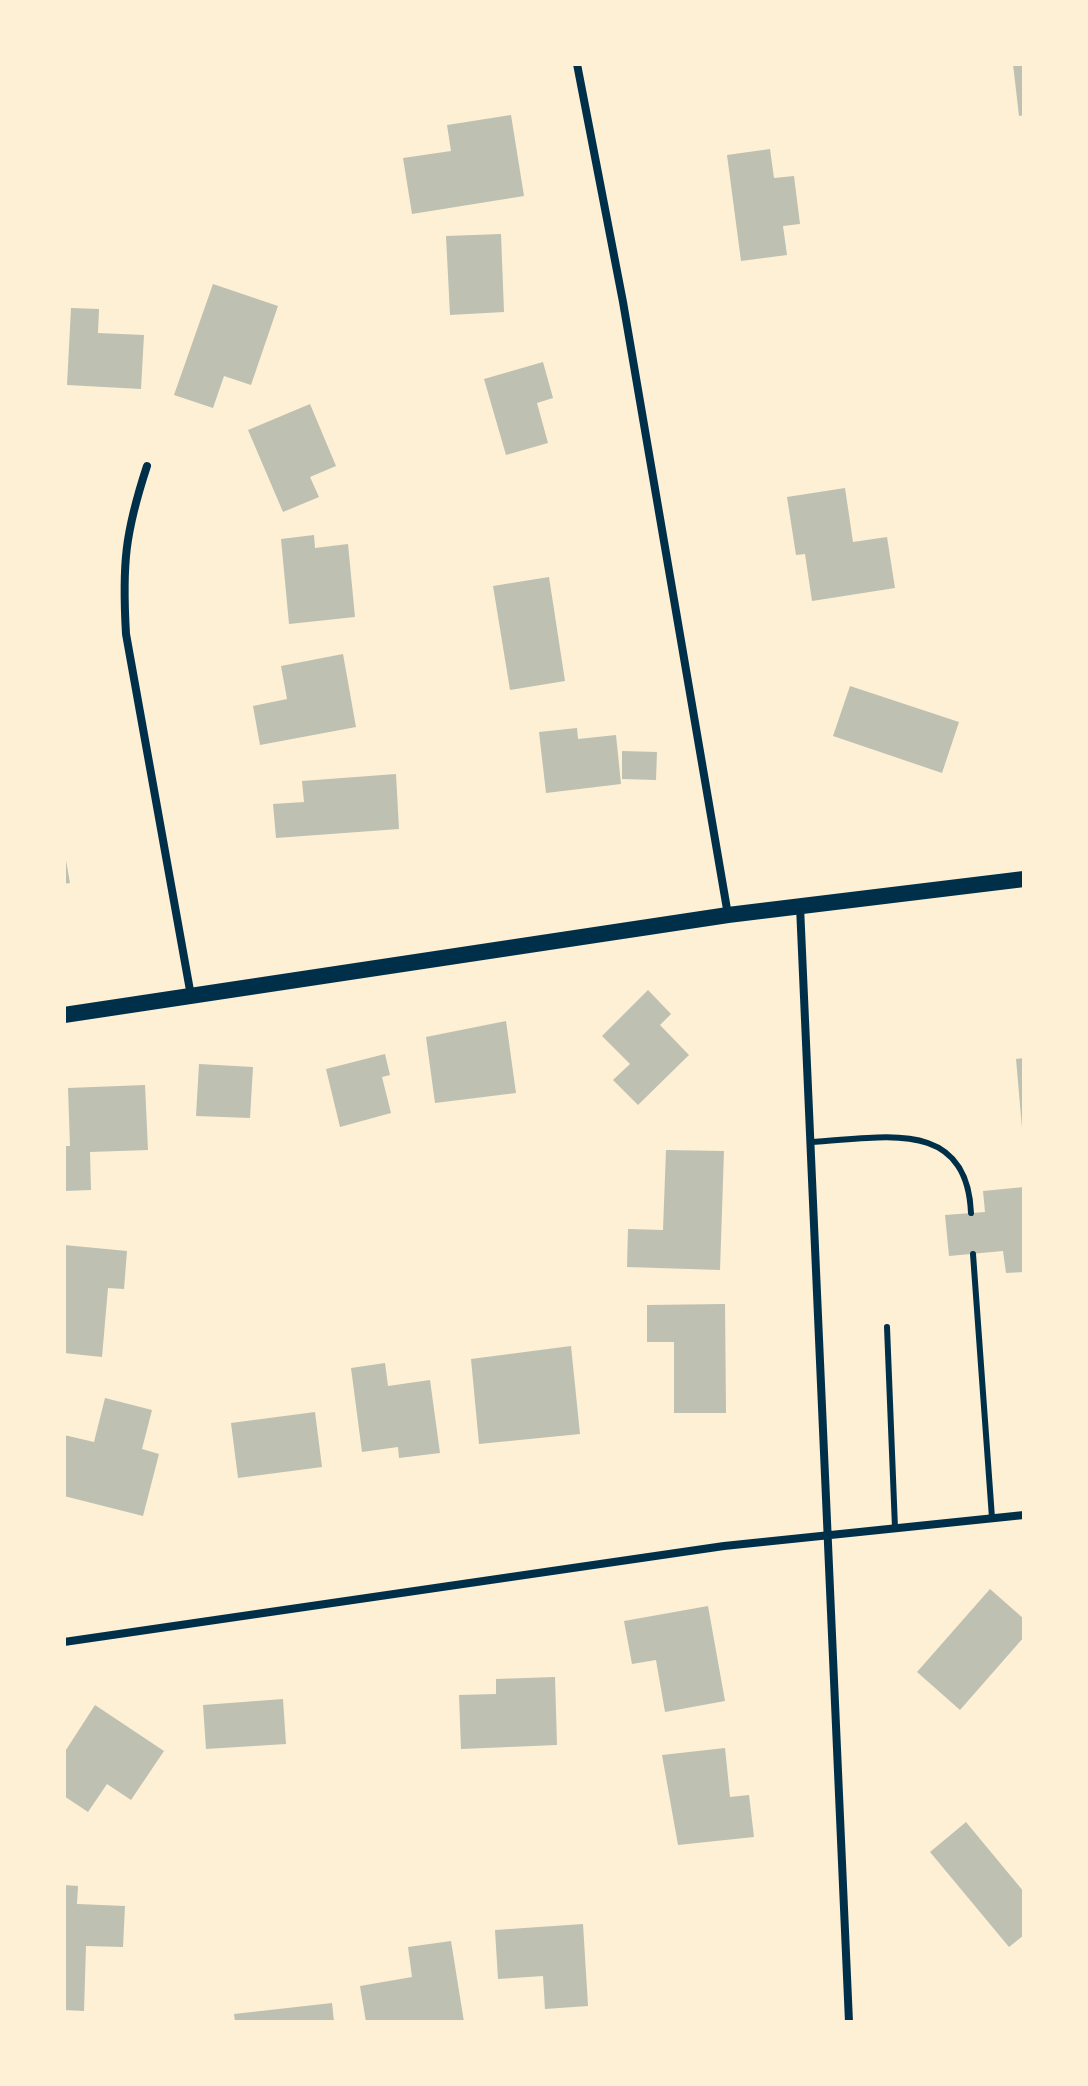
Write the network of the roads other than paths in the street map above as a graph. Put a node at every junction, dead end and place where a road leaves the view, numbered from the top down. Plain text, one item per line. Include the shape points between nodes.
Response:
1 (577, 64) edge
2 (147, 466) dead end
3 (1024, 879) edge
4 (800, 905) junction
5 (728, 915) junction
6 (191, 996) junction
7 (64, 1015) edge
8 (810, 1142) junction
9 (971, 1213) dead end
10 (973, 1254) dead end
11 (887, 1327) dead end
12 (1024, 1515) edge
13 (992, 1518) junction
14 (895, 1528) junction
15 (827, 1534) junction
16 (64, 1642) edge
17 (849, 2022) edge

1 - 5 street
2 - 6 street via 128,524 123,574 126,634
3 - 4 main road
4 - 5 main road
4 - 8 street
5 - 6 main road
6 - 7 main road
8 - 9 lane via 902,1137 937,1144 962,1168
8 - 15 street
10 - 13 lane
11 - 14 lane
12 - 13 street
13 - 14 street
14 - 15 street
15 - 16 street
15 - 17 street

